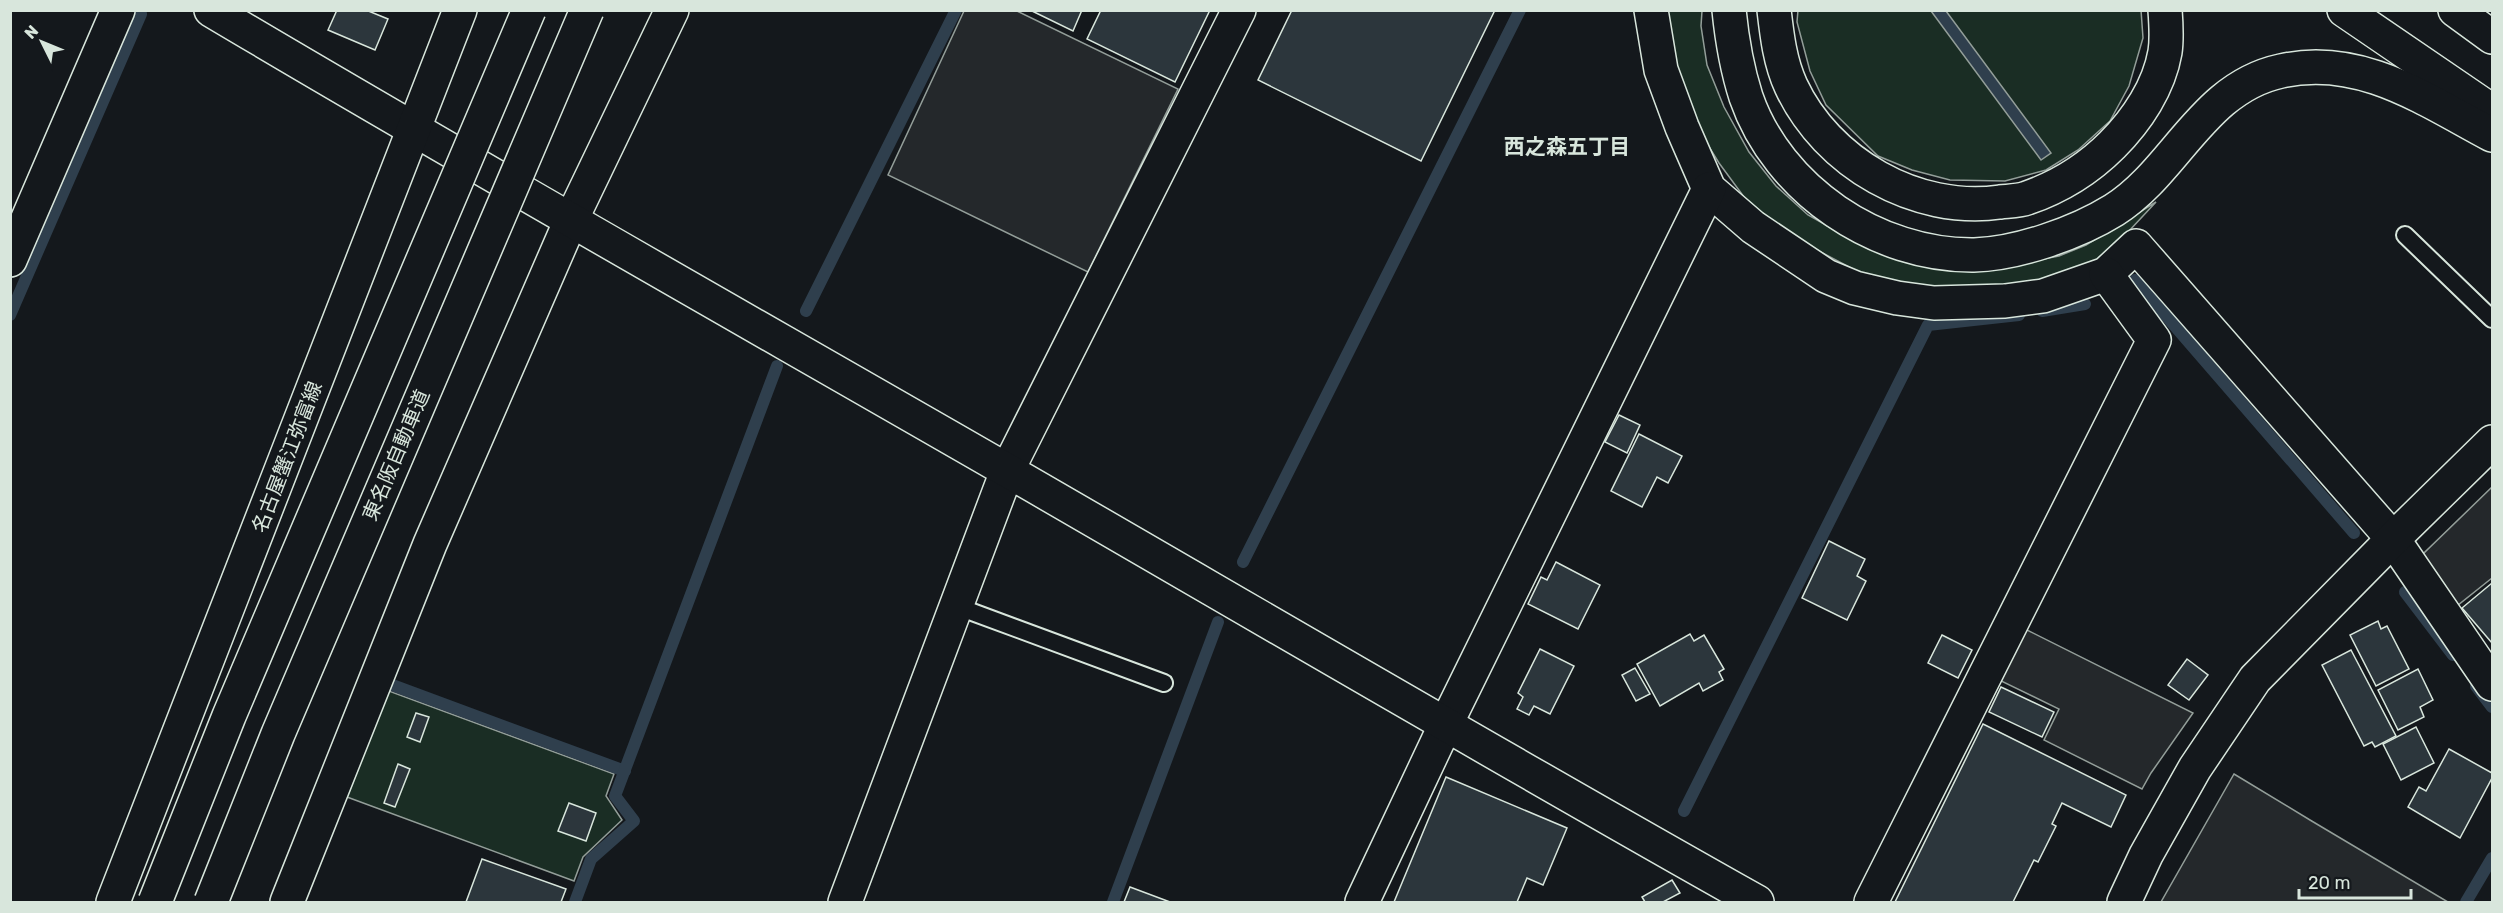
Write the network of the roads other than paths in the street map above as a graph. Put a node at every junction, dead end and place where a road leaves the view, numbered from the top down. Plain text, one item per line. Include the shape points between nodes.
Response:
1 (118, 10) edge
2 (211, 10) edge
3 (460, 10) edge
4 (529, 10) edge
5 (587, 10) edge
6 (672, 10) edge
7 (1239, 10) edge
8 (1651, 10) edge
9 (1729, 10) edge
10 (1774, 10) edge
11 (2165, 10) edge
12 (2344, 10) edge
13 (2455, 10) edge
14 (2493, 37) edge
15 (2493, 111) edge
16 (413, 130) junction
17 (2493, 135) edge
18 (1709, 189) junction
19 (572, 220) junction
20 (2405, 235) dead end
21 (10, 260) edge
22 (2106, 274) junction
23 (2493, 319) edge
24 (2493, 442) edge
25 (1007, 471) junction
26 (2393, 539) junction
27 (956, 606) junction
28 (1164, 683) dead end
29 (2493, 684) edge
30 (1445, 726) junction
31 (113, 903) edge
32 (154, 903) edge
33 (211, 903) edge
34 (287, 903) edge
35 (845, 903) edge
36 (1362, 903) edge
37 (1757, 903) edge
38 (1871, 903) edge
39 (2124, 903) edge

1 - 21 main road
2 - 16 main road
3 - 16 main road, 名古屋蟹江弥富線
4 - 32 main road, bridge
5 - 33 main road, 東名阪自動車道, bridge via 283,723
6 - 19 main road
7 - 25 main road
8 - 18 main road via 1661,70
9 - 17 main road via 1735,56 1747,99 1765,137 1791,172 1822,202 1859,227 1899,243 1938,252 1975,255 2018,248 2085,226 2116,209 2145,185 2218,104 2249,83 2280,71 2313,67 2380,78
10 - 11 main road via 1778,45 1791,86 1813,121 1839,150 1871,174 1909,193 1947,203 1988,204 2025,199 2058,186 2097,160 2129,128 2152,91 2165,51
12 - 15 main road
13 - 14 main road
16 - 19 main road
16 - 31 main road, 名古屋蟹江弥富線
18 - 22 main road via 1753,227 1826,276 1897,298 1934,303 2005,302 2043,296
18 - 30 main road
19 - 25 main road
19 - 34 main road via 430,544
20 - 23 lane
22 - 26 main road via 2136,246
22 - 38 main road via 2154,340
24 - 26 main road
25 - 27 main road
25 - 30 main road
26 - 29 main road
26 - 39 main road via 2255,680 2195,768
27 - 28 lane
27 - 35 main road
30 - 36 main road
30 - 37 main road

